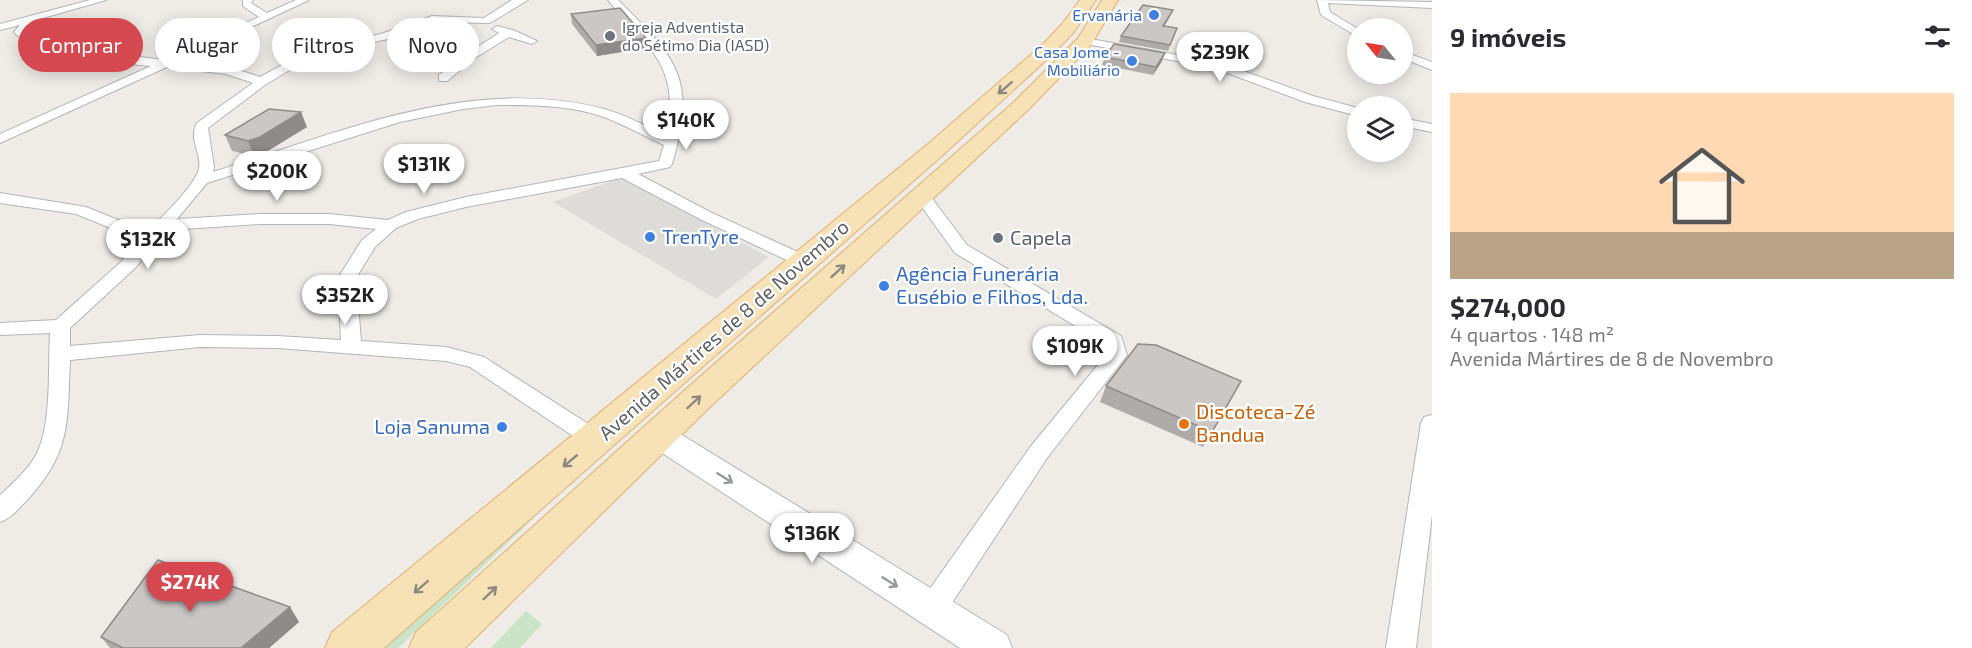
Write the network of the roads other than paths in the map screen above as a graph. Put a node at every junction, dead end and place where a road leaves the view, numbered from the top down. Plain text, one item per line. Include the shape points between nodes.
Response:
1 (101, 0) edge
2 (248, 0) edge
3 (304, 0) edge
4 (523, 0) edge
5 (613, 0) edge
6 (1088, 0) edge
7 (1110, 0) edge
8 (1322, 0) edge
9 (1432, 5) edge
10 (267, 16) junction
11 (36, 18) edge
12 (486, 21) junction
13 (18, 22) edge
14 (260, 22) edge
15 (0, 27) edge
16 (1347, 27) edge
17 (509, 32) junction
18 (532, 41) dead end
19 (1085, 41) junction
20 (1413, 58) edge
21 (1432, 66) edge
22 (155, 68) edge
23 (248, 72) edge
24 (443, 78) dead end
25 (261, 81) junction
26 (1347, 109) edge
27 (1413, 124) edge
28 (1432, 128) edge
29 (0, 139) edge
30 (672, 144) junction
31 (624, 173) junction
32 (202, 180) junction
33 (922, 196) junction
34 (0, 198) edge
35 (390, 225) junction
36 (158, 232) junction
37 (803, 261) junction
38 (61, 326) junction
39 (0, 329) edge
40 (351, 346) junction
41 (61, 354) junction
42 (1432, 423) edge
43 (658, 435) junction
44 (596, 440) junction
45 (0, 512) edge
46 (932, 609) junction
47 (349, 648) edge
48 (433, 648) edge
49 (993, 648) edge
50 (1401, 648) edge

1 - 11 street
2 - 10 street via 246,4
3 - 10 street
4 - 12 street via 507,5
5 - 30 street via 665,57 678,87
6 -> 37 main road, Avenida Mártires de 8 de Novembro via 1068,28 1029,67
7 - 19 main road, Avenida Mártires de 8 de Novembro
8 - 9 street
8 - 16 street via 1325,13
10 - 14 street
12 - 17 street via 489,27
12 - 25 street via 432,19 393,34 337,46 297,61
13 - 15 street
17 - 18 street
17 - 24 street
19 - 26 street via 1207,63
19 - 33 main road, Avenida Mártires de 8 de Novembro via 1014,113
20 - 21 street
22 - 29 street
23 - 25 street
25 - 32 street via 202,126 207,167
27 - 28 street
30 - 31 street via 664,164
30 - 32 street via 595,111 535,100 475,102 419,112
31 - 35 street via 465,202 412,215
31 - 37 street
32 - 36 street
43 -> 33 main road, Avenida Mártires de 8 de Novembro
33 - 46 street via 961,249 1114,340 1117,355 1039,452
34 - 36 street via 72,208
35 - 36 street via 329,219 260,219
35 - 40 street via 368,244 347,278
36 - 38 street via 128,266
37 - 44 main road, Avenida Mártires de 8 de Novembro
38 - 39 street
38 - 41 street
40 - 41 street via 200,341
40 - 44 street via 446,354 477,362
41 - 45 street via 54,434 47,455
42 - 50 street
43 -> 46 street
48 -> 43 main road, Avenida Mártires de 8 de Novembro
44 -> 47 main road, Avenida Mártires de 8 de Novembro
46 - 49 street

